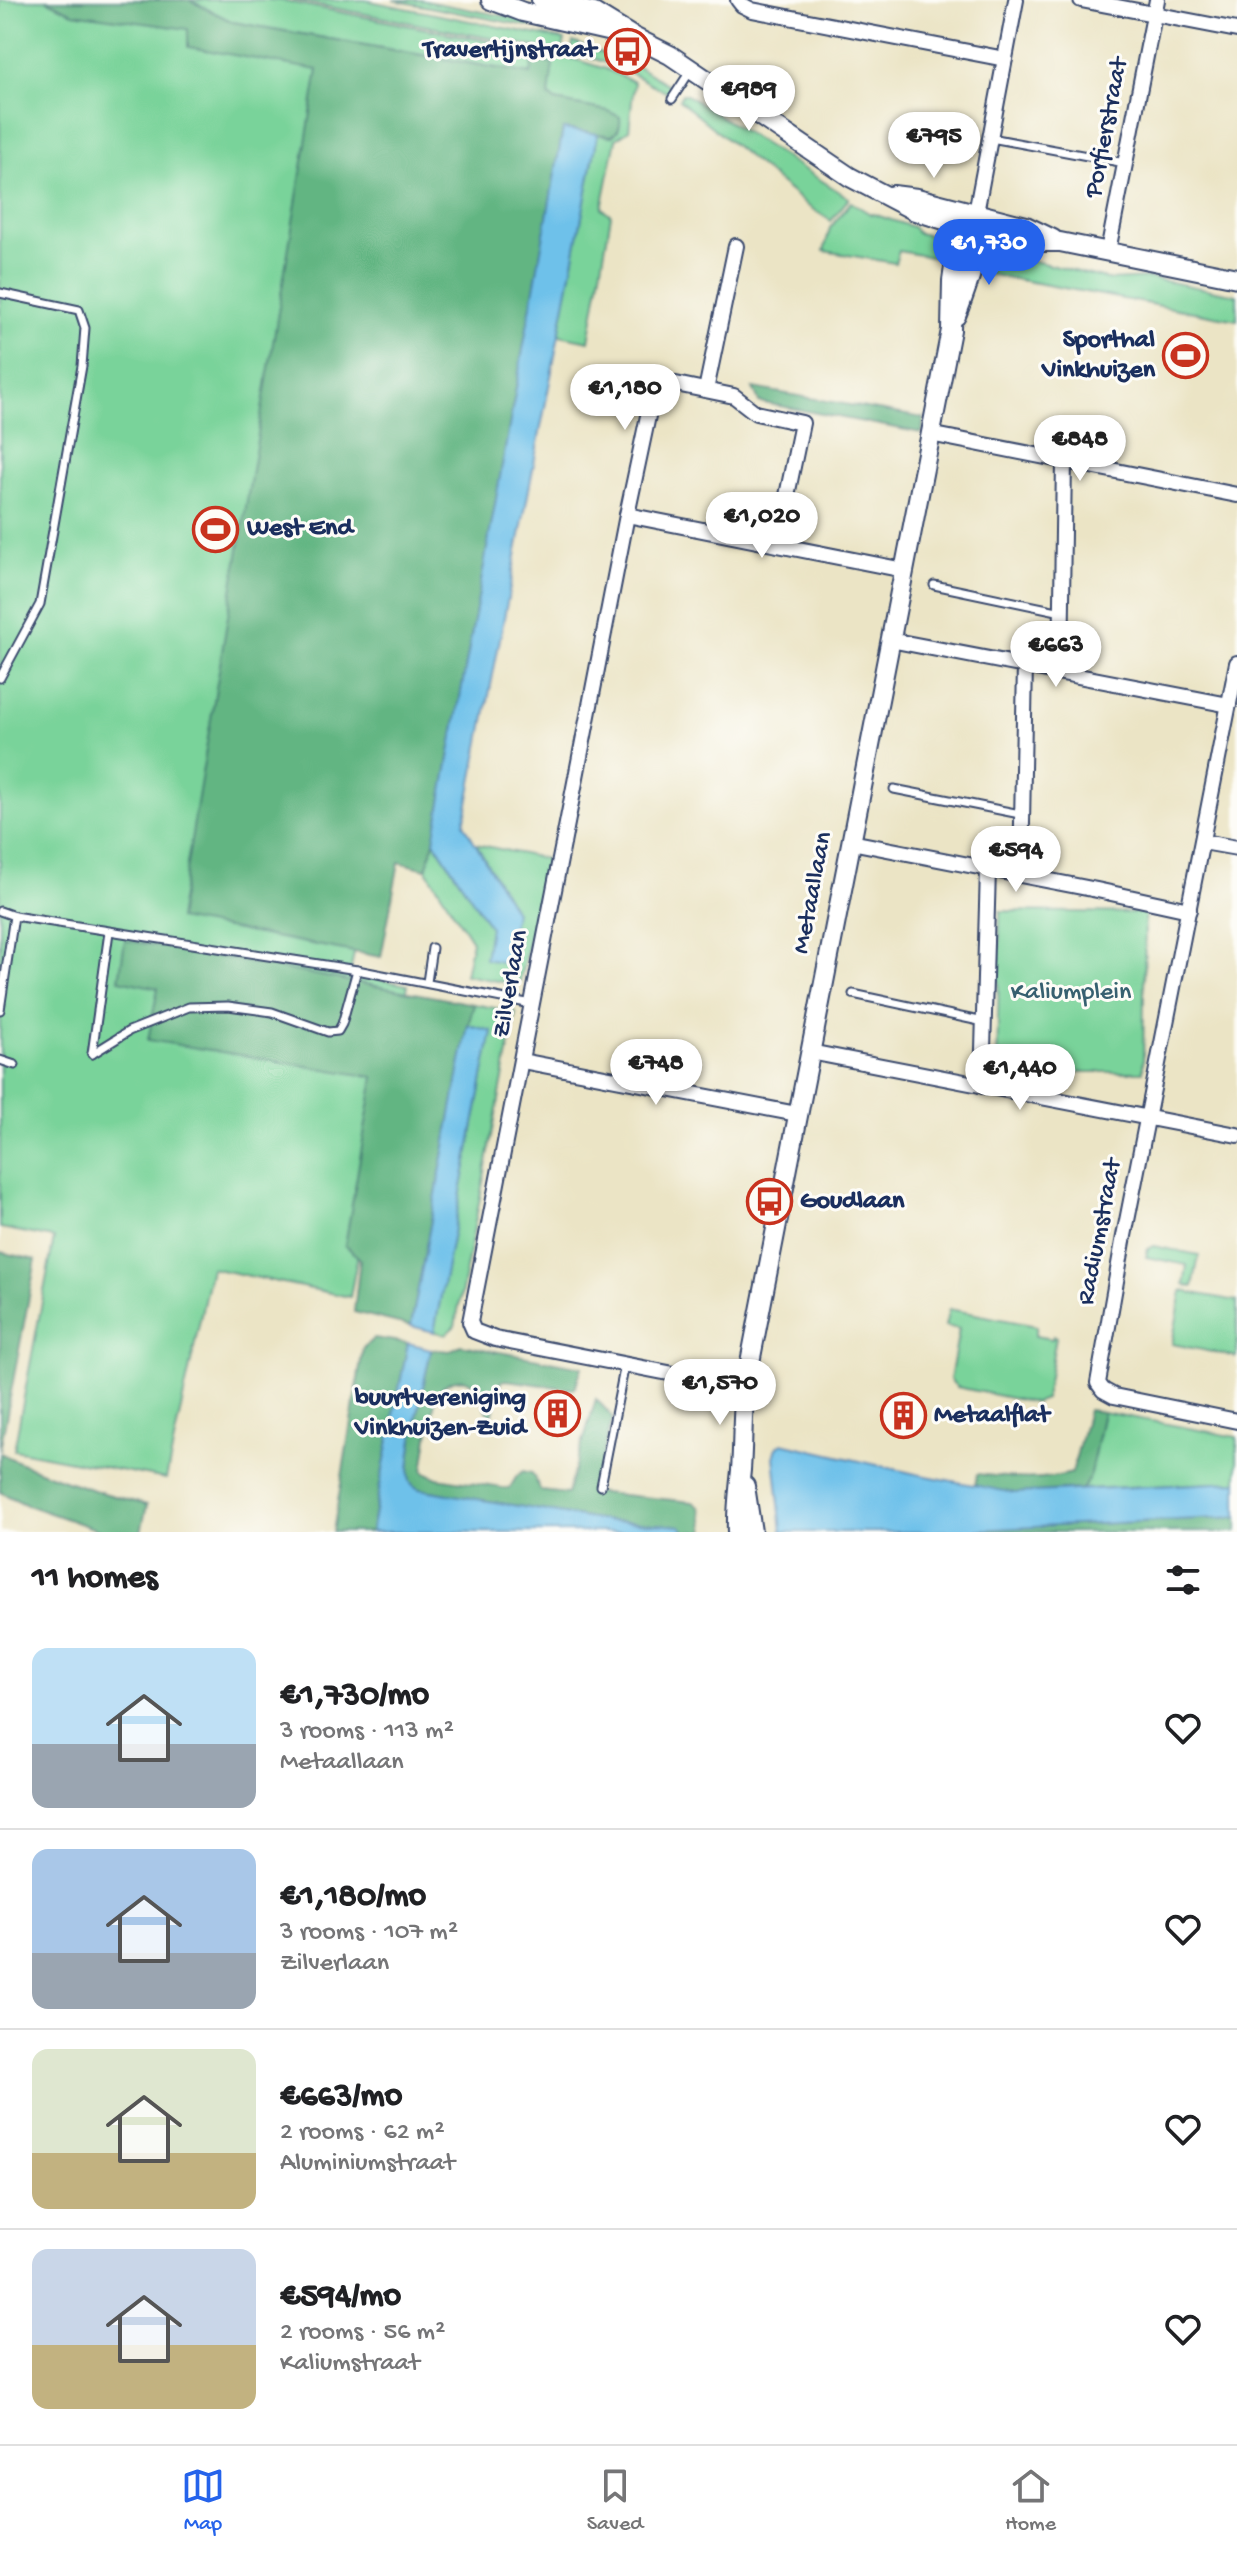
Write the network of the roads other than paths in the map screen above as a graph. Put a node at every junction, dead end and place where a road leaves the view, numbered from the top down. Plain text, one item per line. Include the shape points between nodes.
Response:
1 (491, 0) edge
2 (738, 0) edge
3 (1016, 0) edge
4 (1081, 0) edge
5 (544, 4) edge
6 (1155, 7) edge
7 (1237, 30) edge
8 (1005, 59) junction
9 (692, 68) junction
10 (672, 99) dead end
11 (991, 138) junction
12 (1125, 163) junction
13 (971, 223) junction
14 (736, 246) dead end
15 (1108, 251) junction
16 (1237, 278) edge
17 (0, 293) edge
18 (706, 390) junction
19 (930, 434) junction
20 (1064, 461) junction
21 (1237, 495) edge
22 (627, 515) junction
23 (777, 544) junction
24 (904, 570) junction
25 (934, 585) dead end
26 (1062, 612) junction
27 (890, 640) junction
28 (1237, 663) edge
29 (1025, 665) junction
30 (1061, 671) junction
31 (0, 678) edge
32 (1229, 705) junction
33 (894, 789) dead end
34 (1020, 814) junction
35 (851, 842) junction
36 (1203, 842) junction
37 (1237, 848) edge
38 (988, 869) junction
39 (1021, 875) junction
40 (1189, 910) junction
41 (0, 911) edge
42 (14, 916) junction
43 (109, 932) junction
44 (432, 948) dead end
45 (357, 970) junction
46 (427, 982) junction
47 (853, 994) dead end
48 (532, 1004) junction
49 (0, 1010) edge
50 (984, 1022) junction
51 (810, 1052) junction
52 (0, 1060) edge
53 (522, 1061) junction
54 (15, 1065) dead end
55 (982, 1086) junction
56 (797, 1114) junction
57 (1148, 1118) junction
58 (1237, 1135) edge
59 (625, 1364) junction
60 (745, 1388) junction
61 (1237, 1421) edge
62 (741, 1468) junction
63 (601, 1486) dead end
64 (737, 1532) edge
65 (752, 1532) edge

1 - 5 street via 523,12
2 - 8 street via 752,10
3 - 8 street
4 - 6 street
5 - 9 street via 594,13
6 - 7 street
6 - 12 street, Porfierstraat
8 - 11 street
9 - 10 lane
9 - 13 street via 829,164 883,194 917,198
11 - 12 lane
11 - 13 street
12 - 15 street, Porfierstraat
13 - 15 street via 1022,242
13 - 19 street, Metaallaan via 952,281 951,330
14 - 18 street
15 - 16 street
17 - 31 lane via 79,310 85,328 40,604
18 - 22 street, Zilverlaan via 671,383 652,397
18 - 23 street via 734,396 756,413 802,423
19 - 20 street
19 - 24 street, Metaallaan
20 - 21 street
20 - 26 street
22 - 23 street
22 - 48 street, Zilverlaan
23 - 24 street
24 - 27 street, Metaallaan
25 - 26 lane
26 - 30 street
27 - 29 street
27 - 35 street, Metaallaan
28 - 32 street, Radiumstraat
29 - 30 street
29 - 34 street
30 - 32 street
32 - 36 street, Radiumstraat
33 - 34 lane
34 - 39 street
35 - 38 street
35 - 51 street, Metaallaan
36 - 37 street
36 - 40 street, Radiumstraat
38 - 39 street
38 - 50 street
39 - 40 street
40 - 57 street, Radiumstraat
41 - 42 lane
42 - 43 lane
42 - 49 lane
43 - 45 lane
43 - 45 lane via 92,1054 129,1031 189,1007 272,1012 338,1031
44 - 46 lane
45 - 46 lane
46 - 48 lane
47 - 50 lane
48 - 53 street, Zilverlaan
50 - 55 street
51 - 55 street
51 - 56 street, Metaallaan
52 - 54 lane
53 - 56 street
53 - 59 street, Zilverlaan via 470,1322 484,1336
55 - 57 street
56 - 60 street, Metaallaan
57 - 58 street
57 - 61 street, Radiumstraat via 1098,1383 1114,1396
59 - 60 street, Zilverlaan
59 - 63 lane
60 - 62 street, Metaallaan
62 - 64 street, Metaallaan
62 - 65 street, Metaallaan

